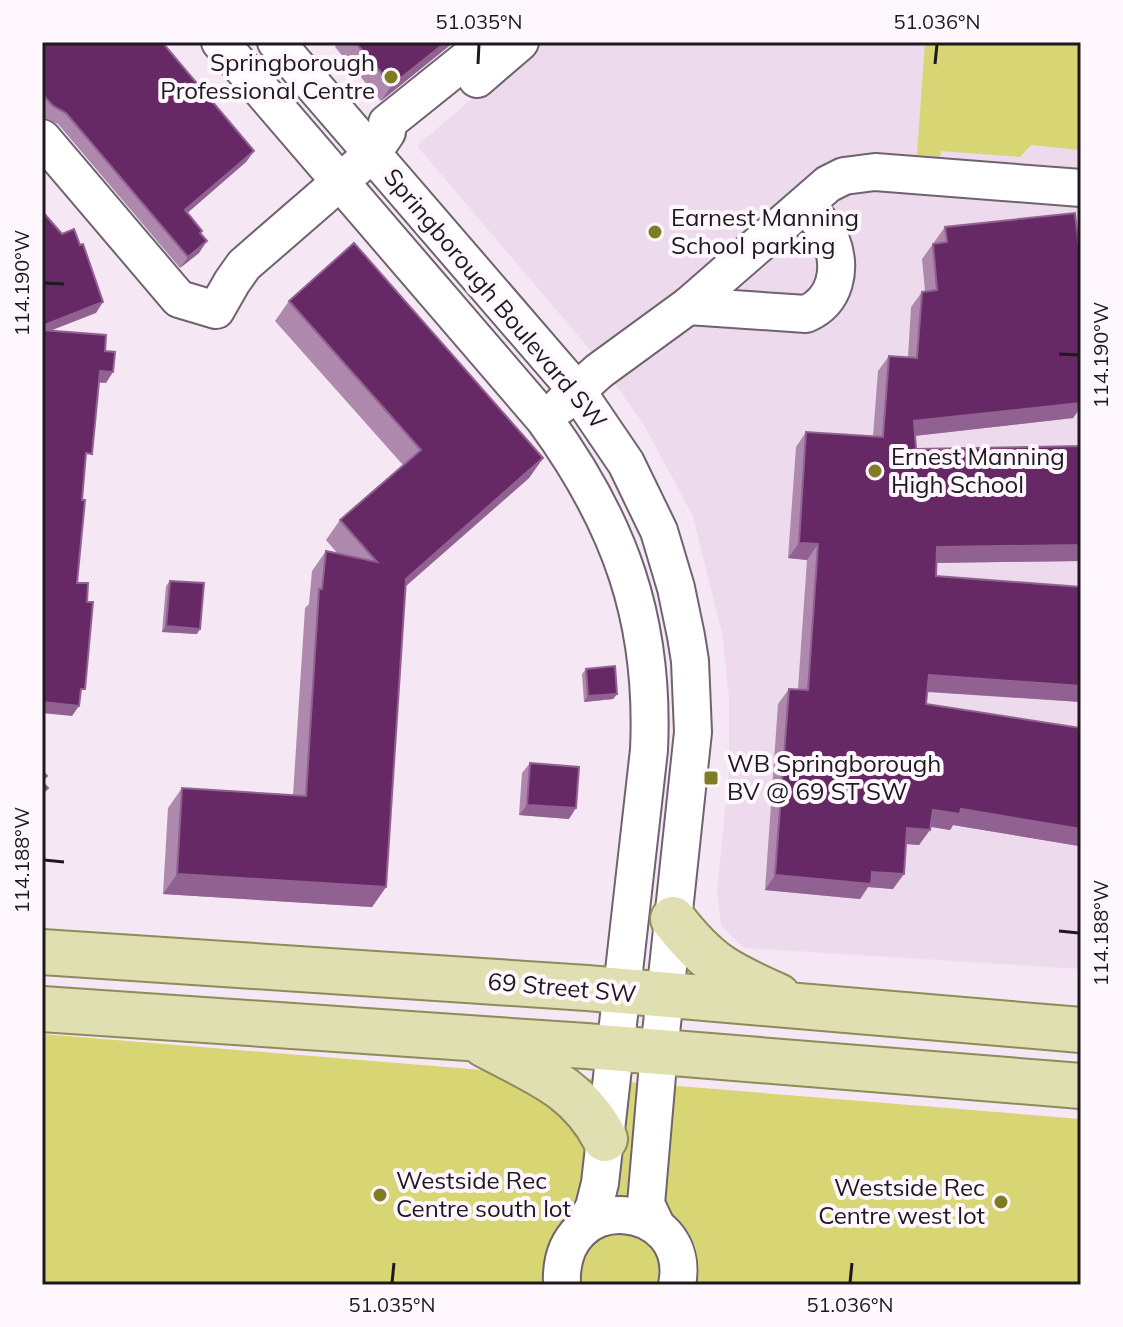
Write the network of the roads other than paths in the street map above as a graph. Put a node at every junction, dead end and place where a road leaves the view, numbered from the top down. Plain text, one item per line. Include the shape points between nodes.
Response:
1 (220, 42) edge
2 (276, 42) edge
3 (488, 42) edge
4 (520, 42) edge
5 (42, 138) edge
6 (372, 154) junction
7 (340, 182) junction
8 (1081, 188) edge
9 (805, 205) junction
10 (688, 306) junction
11 (577, 391) junction
12 (544, 419) junction
13 (659, 531) junction
14 (618, 547) junction
15 (673, 919) junction
16 (42, 952) edge
17 (622, 992) junction
18 (665, 996) junction
19 (798, 1005) junction
20 (42, 1009) edge
21 (1081, 1030) edge
22 (476, 1040) junction
23 (616, 1048) junction
24 (659, 1052) junction
25 (1081, 1086) edge
26 (605, 1139) junction
27 (656, 1225) junction
28 (584, 1226) junction
29 (562, 1285) edge
30 (677, 1285) edge

1 - 7 street, Springborough Boulevard SW
2 - 6 street, Springborough Boulevard SW
3 - 6 street via 387,123
4 - 6 street via 403,141
5 - 7 street via 179,299 216,310 244,265
6 - 7 street, Springborough Boulevard SW
6 - 11 street, Springborough Boulevard SW
7 - 12 street, Springborough Boulevard SW
8 - 9 street via 875,172 844,176
9 - 10 street
9 - 10 street via 831,237 838,269 819,308 806,314
10 - 11 street
11 - 12 street
11 - 13 street, Springborough Boulevard SW via 626,463
12 - 14 street, Springborough Boulevard SW via 582,474
13 - 14 street
13 - 15 street, Springborough Boulevard SW via 686,636 692,700 690,772
14 - 17 street, Springborough Boulevard SW via 637,607 650,709
15 - 18 street, Springborough Boulevard SW
15 - 19 main road via 719,968
16 - 17 main road, 69 Street SW
17 - 18 main road, 69 Street SW
17 - 23 street, Springborough Boulevard SW
18 - 19 main road, 69 Street SW
18 - 24 street, Springborough Boulevard SW
19 - 21 main road, 69 Street SW
20 - 22 main road
22 - 23 main road
22 - 26 main road via 565,1087
23 - 24 main road
23 - 26 street, Springborough Boulevard SW
24 - 25 main road
24 - 27 street, Springborough Boulevard SW via 646,1204
26 - 28 street, Springborough Boulevard SW via 600,1183
27 - 28 street via 619,1213
27 - 30 street, Springborough Boulevard SW via 672,1245
28 - 29 street, Springborough Boulevard SW via 567,1248

